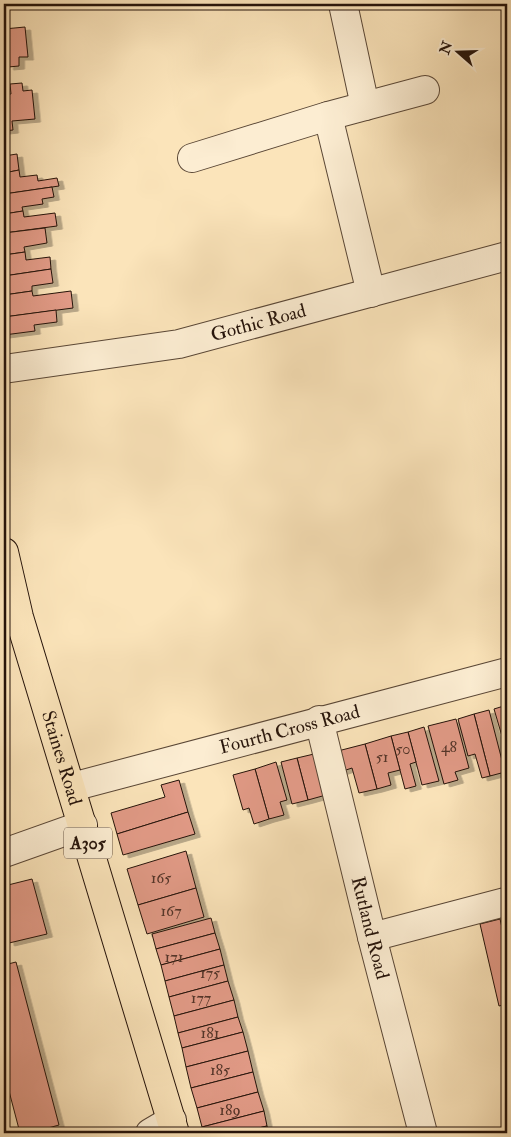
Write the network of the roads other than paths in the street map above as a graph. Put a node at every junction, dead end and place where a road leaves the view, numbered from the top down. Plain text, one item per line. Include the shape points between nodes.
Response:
1 (343, 4) edge
2 (425, 90) dead end
3 (365, 106) junction
4 (328, 116) junction
5 (192, 158) dead end
6 (507, 256) edge
7 (371, 293) junction
8 (4, 369) edge
9 (4, 552) edge
10 (507, 672) edge
11 (319, 720) junction
12 (72, 787) junction
13 (83, 825) junction
14 (4, 853) edge
15 (505, 902) dead end
16 (372, 937) junction
17 (166, 1129) edge
18 (423, 1133) edge

1 - 3 street
2 - 3 street
3 - 4 street
4 - 5 street
4 - 7 street
6 - 7 street, Gothic Road
7 - 8 street, Gothic Road via 179,344
9 - 12 main road, Staines Road / A305 via 20,617
10 - 11 street, Fourth Cross Road
11 - 12 street, Fourth Cross Road
11 - 16 street, Rutland Road
12 - 13 main road, Staines Road / A305
13 - 14 street
13 - 17 main road, Staines Road / A305
15 - 16 street
16 - 18 street, Rutland Road

